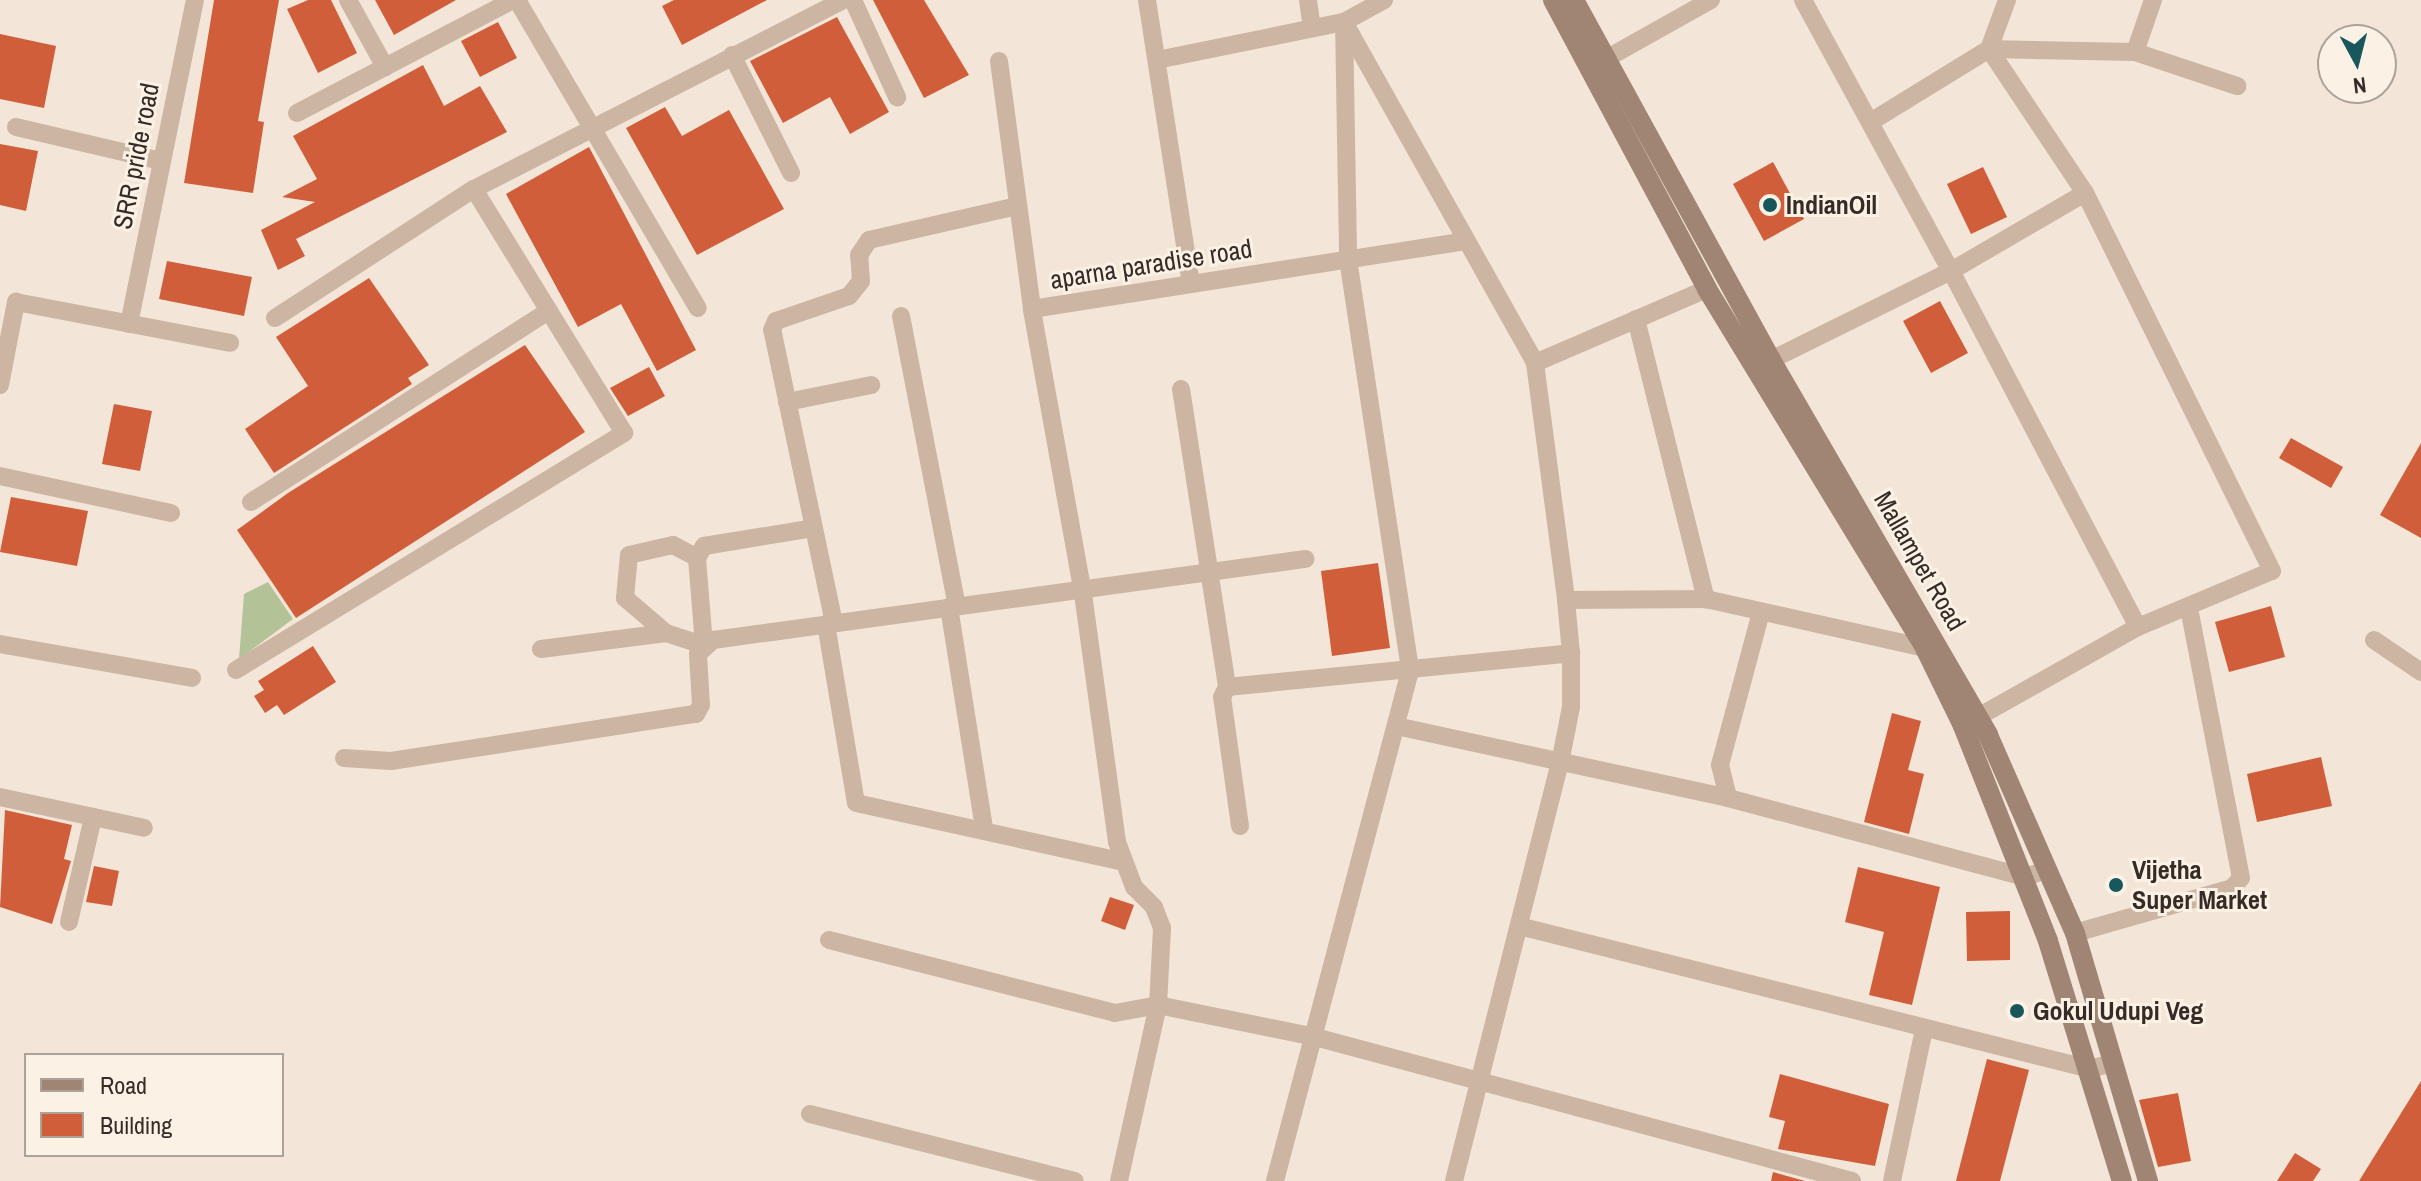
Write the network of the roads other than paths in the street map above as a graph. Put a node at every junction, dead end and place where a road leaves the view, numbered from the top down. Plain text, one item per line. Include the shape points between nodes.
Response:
1 (195, 0) edge
2 (348, 0) edge
3 (515, 0) edge
4 (843, 0) edge
5 (853, 0) edge
6 (1147, 0) edge
7 (1308, 0) edge
8 (1384, 0) edge
9 (1553, 0) edge
10 (1574, 0) edge
11 (1711, 0) edge
12 (1803, 0) edge
13 (2007, 0) edge
14 (2153, 0) edge
15 (1344, 22) junction
16 (1312, 28) junction
17 (1989, 49) junction
18 (2135, 52) junction
19 (732, 55) junction
20 (1157, 60) junction
21 (999, 61) dead end
22 (1598, 64) junction
23 (385, 67) junction
24 (2237, 86) dead end
25 (897, 97) dead end
26 (297, 113) dead end
27 (1872, 121) junction
28 (592, 126) junction
29 (16, 127) dead end
30 (161, 161) junction
31 (791, 173) dead end
32 (474, 189) junction
33 (2085, 193) junction
34 (1018, 206) junction
35 (1464, 241) junction
36 (1348, 259) junction
37 (1951, 271) junction
38 (1191, 284) junction
39 (1707, 289) junction
40 (698, 308) dead end
41 (1032, 309) junction
42 (549, 311) junction
43 (901, 316) dead end
44 (275, 318) dead end
45 (1636, 319) junction
46 (129, 324) junction
47 (230, 343) dead end
48 (1771, 360) junction
49 (1535, 363) junction
50 (0, 385) edge
51 (871, 385) dead end
52 (1181, 389) dead end
53 (787, 402) junction
54 (1792, 413) junction
55 (0, 476) edge
56 (251, 502) dead end
57 (171, 513) dead end
58 (814, 528) junction
59 (697, 558) junction
60 (1305, 559) dead end
61 (1209, 571) junction
62 (1082, 588) junction
63 (1706, 599) junction
64 (1566, 600) junction
65 (953, 606) junction
66 (2189, 608) junction
67 (1761, 612) junction
68 (830, 624) junction
69 (2138, 627) junction
70 (666, 633) junction
71 (2374, 640) dead end
72 (0, 644) edge
73 (704, 645) junction
74 (1932, 646) junction
75 (541, 649) dead end
76 (1571, 653) junction
77 (236, 670) dead end
78 (1410, 671) junction
79 (2421, 672) edge
80 (192, 678) dead end
81 (1227, 687) junction
82 (1978, 717) junction
83 (1396, 726) junction
84 (344, 758) dead end
85 (1560, 763) junction
86 (1728, 798) junction
87 (1, 801) edge
88 (93, 817) junction
89 (1240, 826) dead end
90 (144, 828) dead end
91 (984, 829) junction
92 (1124, 862) junction
93 (2047, 870) junction
94 (2025, 877) junction
95 (69, 922) dead end
96 (1519, 926) junction
97 (2075, 933) junction
98 (829, 940) dead end
99 (1158, 1005) junction
100 (1924, 1029) junction
101 (1315, 1037) junction
102 (2112, 1063) junction
103 (2090, 1069) junction
104 (1480, 1084) junction
105 (810, 1114) dead end
106 (1075, 1181) edge
107 (1119, 1181) edge
108 (1275, 1181) edge
109 (1454, 1181) edge
110 (1852, 1181) edge
111 (1892, 1181) edge
112 (2122, 1181) edge
113 (2148, 1181) edge

1 - 30 street, SRR pride road
2 - 23 street
3 - 23 street
3 - 28 street
4 - 19 street
5 - 25 street
6 - 20 street
7 - 16 street
8 - 15 street
9 - 22 main road, Mallampet Road
10 - 22 main road, Mallampet Road
11 - 22 street
12 - 27 street
13 - 17 street
14 - 18 street
15 - 16 street
15 - 35 street
15 - 36 street
16 - 20 street
17 - 18 street
17 - 27 street
17 - 33 street
18 - 24 street
19 - 28 street
19 - 31 street
20 - 38 street
21 - 34 street
22 - 39 main road, Mallampet Road
22 - 48 main road, Mallampet Road
23 - 26 street
27 - 37 street
28 - 32 street
28 - 40 street
29 - 30 street
30 - 46 street, SRR pride road
32 - 42 street
32 - 44 street
33 - 37 street
33 - 66 street via 2272,571
34 - 41 street
34 - 53 street via 869,240 859,255 861,281 849,296 776,321 772,330
35 - 36 street, aparna paradise road
35 - 49 street
36 - 38 street, aparna paradise road
36 - 78 street
37 - 48 street
37 - 69 street
38 - 41 street, aparna paradise road
39 - 45 street
39 - 54 main road, Mallampet Road
41 - 62 street, aparna paradise road
42 - 56 street
42 - 77 street via 624,433
43 - 65 street
45 - 49 street
45 - 63 street
46 - 47 street
46 - 50 street via 16,302
48 - 54 main road, Mallampet Road
49 - 64 street
51 - 53 street
52 - 61 street
53 - 58 street
54 - 74 main road, Mallampet Road
55 - 57 street
58 - 59 street via 713,541
58 - 68 street
59 - 70 street via 673,545 629,555 625,598
59 - 73 street
60 - 61 street
61 - 62 street
61 - 81 street
62 - 65 street
62 - 92 street, aparna paradise road
63 - 64 street
63 - 67 street
64 - 76 street
65 - 68 street
65 - 91 street
66 - 69 street
66 - 97 street via 2241,878 2232,888
67 - 74 street
67 - 86 street via 1720,765
68 - 73 street
68 - 91 street via 856,803
69 - 82 street
70 - 73 street
70 - 75 street
71 - 79 street
72 - 80 street
73 - 84 street via 698,654 701,705 696,714 391,761
74 - 82 main road, Mallampet Road
74 - 94 main road, Mallampet Road
76 - 78 street
76 - 85 street via 1571,707
78 - 81 street
78 - 83 street
81 - 89 street via 1222,697
82 - 93 main road, Mallampet Road
83 - 85 street
83 - 101 street
85 - 86 street
85 - 96 street
86 - 94 street
87 - 88 street
88 - 90 street
88 - 95 street
91 - 92 street
92 - 99 street, aparna paradise road via 1162,928
93 - 94 street
93 - 97 main road, Mallampet Road
94 - 103 main road, Mallampet Road
96 - 100 street
96 - 104 street
97 - 102 main road, Mallampet Road
98 - 99 street via 1115,1013
99 - 101 street
99 - 107 street, aparna paradise road
100 - 103 street
100 - 111 street
101 - 104 street
101 - 108 street
102 - 103 street
102 - 113 main road, Mallampet Road
103 - 112 main road, Mallampet Road
104 - 109 street
104 - 110 street
105 - 106 street

